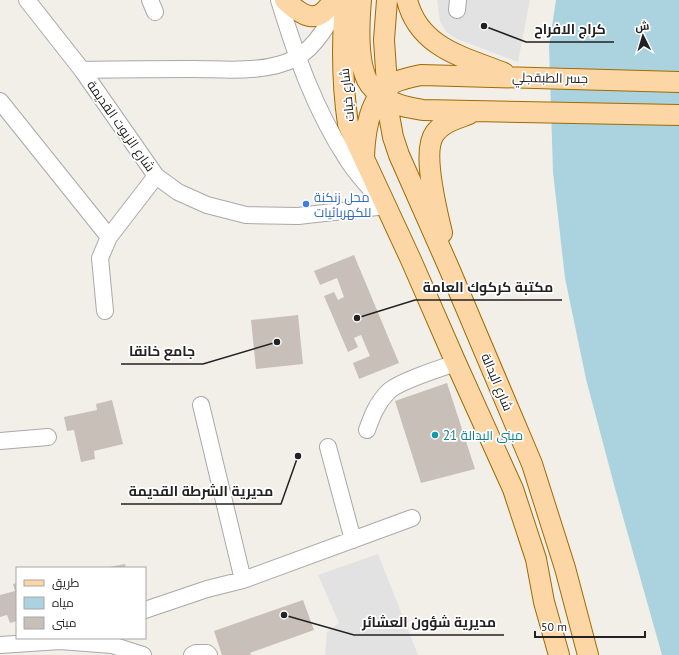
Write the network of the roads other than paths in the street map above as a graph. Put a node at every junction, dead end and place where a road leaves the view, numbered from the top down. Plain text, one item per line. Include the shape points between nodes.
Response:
1 (28, 0) edge
2 (279, 0) edge
3 (285, 0) edge
4 (334, 0) edge
5 (339, 0) edge
6 (345, 0) edge
7 (361, 0) edge
8 (387, 0) edge
9 (407, 0) edge
10 (297, 57) junction
11 (82, 70) junction
12 (522, 78) junction
13 (679, 82) edge
14 (387, 99) junction
15 (0, 101) edge
16 (478, 111) junction
17 (679, 115) edge
18 (364, 156) junction
19 (156, 176) junction
20 (386, 206) junction
21 (109, 238) junction
22 (449, 268) junction
23 (105, 311) dead end
24 (456, 363) junction
25 (201, 405) dead end
26 (367, 430) dead end
27 (48, 437) dead end
28 (0, 441) edge
29 (328, 447) dead end
30 (412, 518) dead end
31 (353, 540) junction
32 (243, 580) junction
33 (146, 610) edge
34 (64, 640) edge
35 (0, 645) edge
36 (143, 655) edge
37 (192, 655) edge
38 (209, 655) edge
39 (559, 655) edge
40 (588, 655) edge

1 - 11 street, شارع الزيوت القديمة
2 - 10 street
3 - 4 main road via 308,17 323,13
5 - 10 street via 324,30
6 - 18 main road, شارع خبات via 345,102 348,124
7 - 14 main road via 360,34 364,72 368,81
8 - 14 main road via 384,40
9 - 12 main road via 422,31 438,45
10 - 11 street via 265,69
10 - 20 street via 328,127 348,161
11 - 19 street, شارع الزيوت القديمة
12 - 13 main road, جسر الطبقجلي
12 - 14 main road, جسر الطبقجلي via 421,75 400,80
14 - 16 main road via 423,110
14 - 18 main road via 374,107 365,137
14 - 22 main road, شارع البدالة via 393,137 399,155
15 - 21 street
16 - 17 main road
16 - 22 main road via 447,123 434,134 431,141 431,175
18 - 20 main road, شارع خبات
19 - 20 street, شارع الزيوت القديمة via 178,192 206,205 246,215 298,216
19 - 21 street
20 - 24 main road
21 - 23 street via 100,258
22 - 40 main road, شارع البدالة via 532,464 565,568
24 - 26 street via 410,380 389,391 375,409
24 - 39 main road via 513,489 536,559 544,602
25 - 32 street
27 - 28 street
29 - 31 street
30 - 31 street
31 - 32 street
32 - 33 street
34 - 35 street
34 - 36 street via 112,645
37 - 38 street

